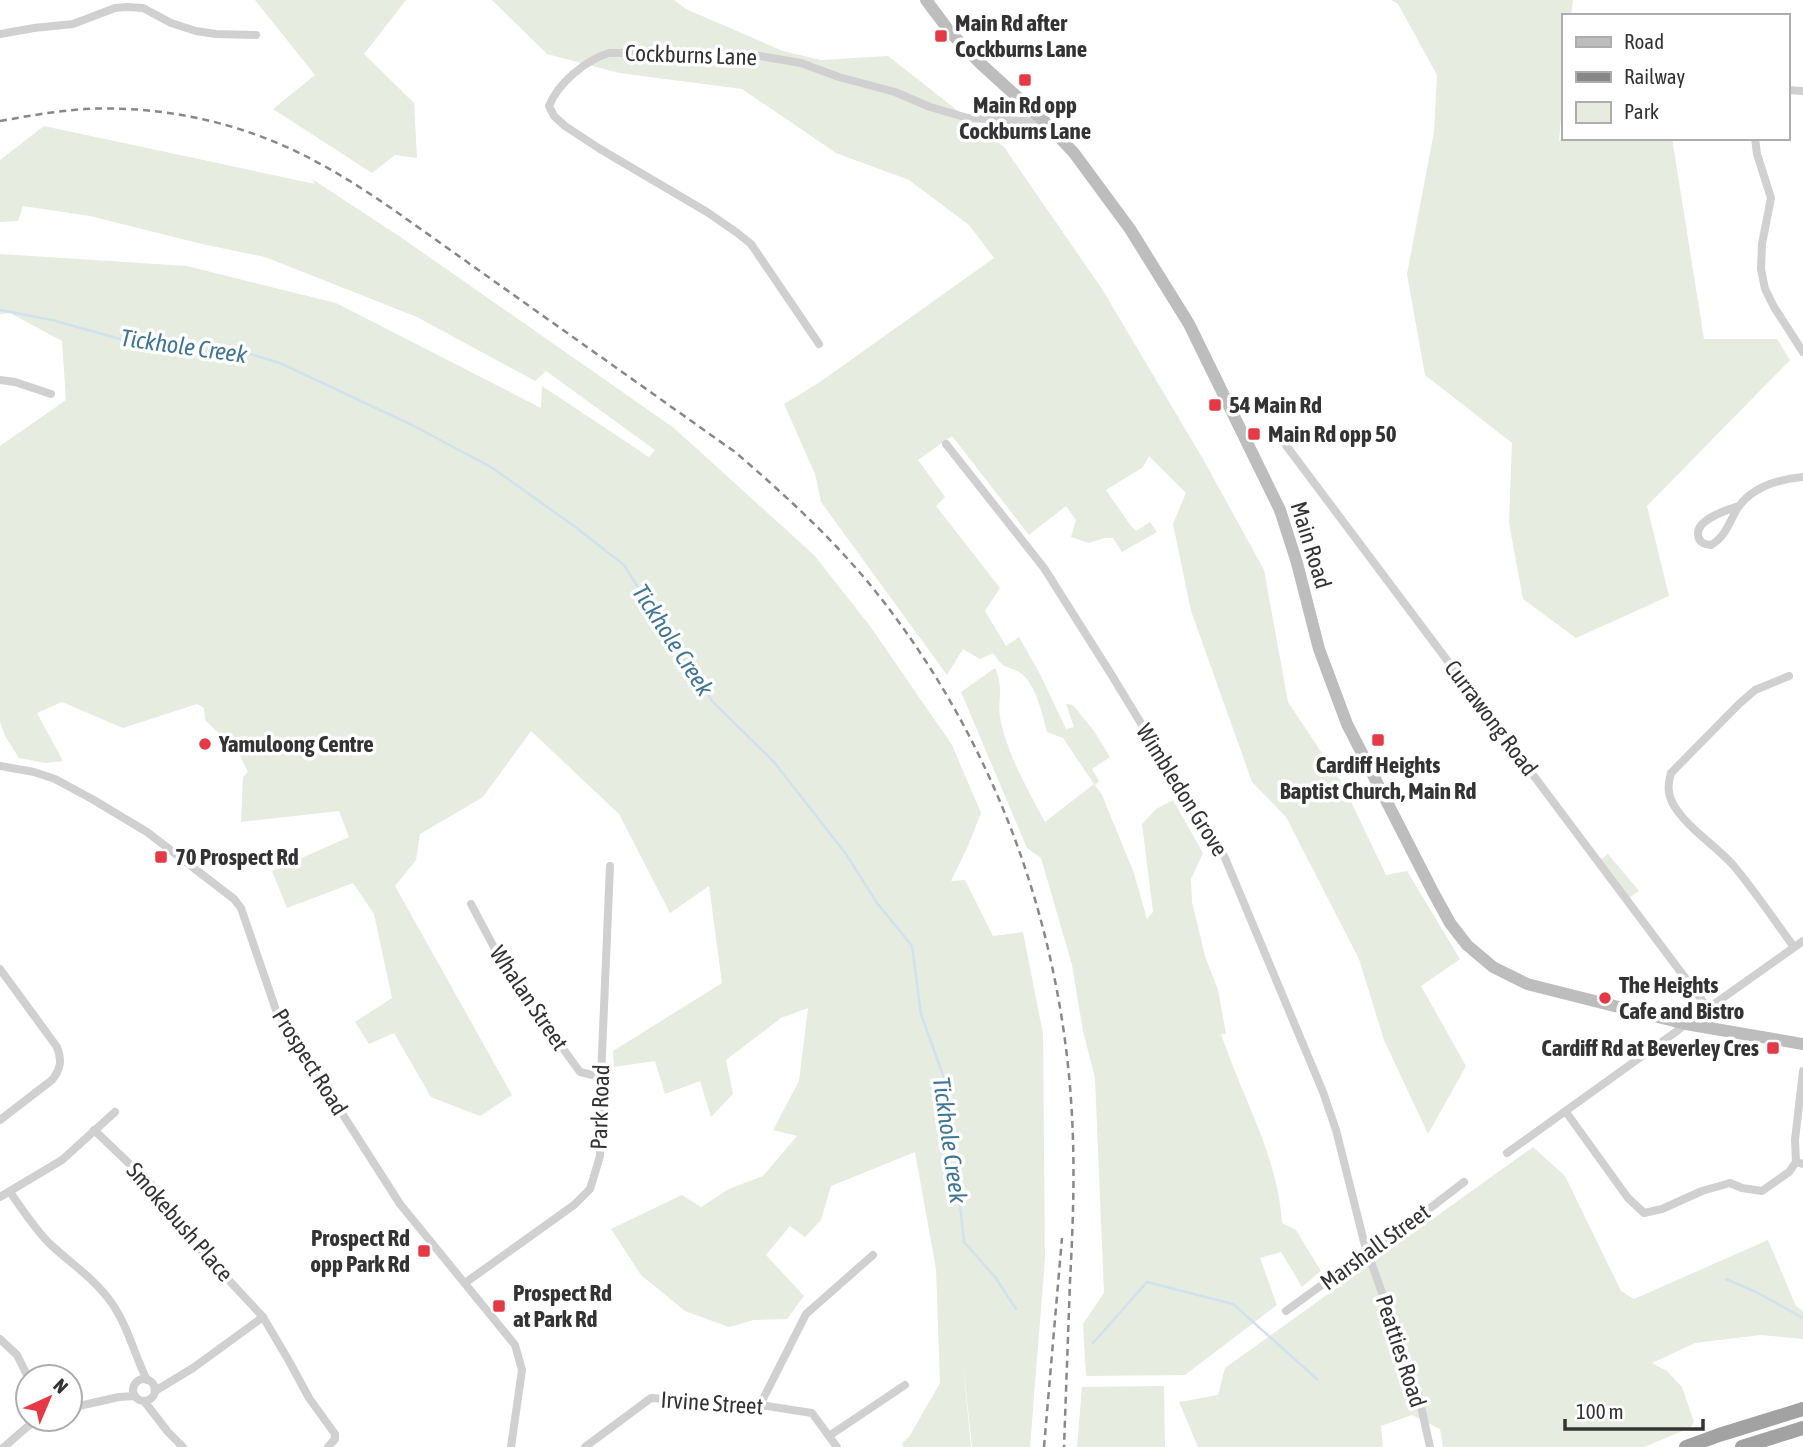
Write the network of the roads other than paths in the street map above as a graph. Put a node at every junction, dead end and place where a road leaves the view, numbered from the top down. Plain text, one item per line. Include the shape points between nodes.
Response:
1 (926, 0) edge
2 (0, 34) edge
3 (256, 35) dead end
4 (1045, 122) junction
5 (1755, 140) edge
6 (820, 344) dead end
7 (1803, 352) edge
8 (0, 380) edge
9 (51, 394) dead end
10 (1273, 428) dead end
11 (946, 444) dead end
12 (1803, 477) edge
13 (1739, 506) junction
14 (1789, 676) dead end
15 (0, 766) edge
16 (610, 866) dead end
17 (471, 904) dead end
18 (1803, 941) edge
19 (1794, 947) junction
20 (0, 969) edge
21 (1710, 1007) junction
22 (1686, 1024) junction
23 (1712, 1028) junction
24 (1803, 1044) edge
25 (1803, 1071) edge
26 (601, 1077) junction
27 (115, 1112) dead end
28 (1566, 1112) junction
29 (0, 1120) edge
30 (94, 1130) junction
31 (1507, 1153) dead end
32 (1799, 1163) edge
33 (1464, 1182) dead end
34 (10, 1192) junction
35 (0, 1197) edge
36 (873, 1255) dead end
37 (1369, 1255) junction
38 (465, 1283) junction
39 (1286, 1311) dead end
40 (263, 1317) junction
41 (0, 1339) edge
42 (21, 1363) edge
43 (905, 1384) dead end
44 (145, 1390) junction
45 (84, 1405) edge
46 (760, 1405) junction
47 (1803, 1409) edge
48 (1803, 1428) edge
49 (20, 1433) edge
50 (829, 1436) junction
51 (4, 1447) edge
52 (183, 1447) edge
53 (328, 1447) edge
54 (511, 1447) edge
55 (585, 1447) edge
56 (837, 1447) edge
57 (1430, 1447) edge
58 (1686, 1447) edge
59 (1742, 1447) edge

1 - 4 main road, Main Road via 981,64
2 - 3 street via 73,24 127,6 143,8 196,31
4 - 6 street, Cockburns Lane via 968,118 801,63 760,56 609,53 562,83 550,106 554,116 751,244
4 - 22 main road, Main Road via 1130,229 1189,324 1280,510 1319,649 1347,724 1450,923 1493,967 1527,984
5 - 7 street via 1771,198 1762,244 1765,289
8 - 9 street
10 - 21 street, Currawong Road
11 - 37 street, Wimbledon Grove via 1039,561 1216,839 1323,1092
12 - 13 street via 1771,483
13 - 13 street via 1715,543 1707,545 1700,540 1703,523
14 - 19 street via 1755,690 1739,704 1671,772 1668,792 1681,816 1732,864
15 - 38 street, Prospect Road via 55,779 92,799 147,832 234,899 276,1010 400,1204
16 - 26 street, Park Road
17 - 26 street, Whalan Street via 507,972 580,1072
18 - 19 street
19 - 21 street
20 - 29 street via 57,1047 61,1063 52,1080
21 - 22 street
21 - 23 street
22 - 23 main road, Main Road
22 - 28 street
23 - 24 main road, Main Road
25 - 32 street via 1795,1140
26 - 38 street, Park Road via 600,1156 590,1189
27 - 30 street
28 - 31 street
28 - 32 street via 1644,1213 1730,1183 1762,1191
30 - 34 street via 62,1160
30 - 40 street, Smokebush Place via 158,1191 180,1227
33 - 37 street, Marshall Street
34 - 35 street
34 - 44 street via 39,1232 94,1281 121,1317
36 - 46 street via 806,1314
37 - 39 street, Marshall Street
37 - 57 street, Peatties Road via 1419,1397
38 - 54 street, Prospect Road via 515,1345 522,1370
40 - 44 street via 193,1368
40 - 53 street, Smokebush Place via 309,1398 333,1430 335,1439
41 - 42 street
43 - 50 street
44 - 45 street
44 - 52 street via 158,1417
46 - 50 street, Irvine Street via 812,1413
46 - 55 street, Irvine Street via 651,1398
47 - 58 highway
48 - 59 highway
49 - 51 street
50 - 56 street, Irvine Street

